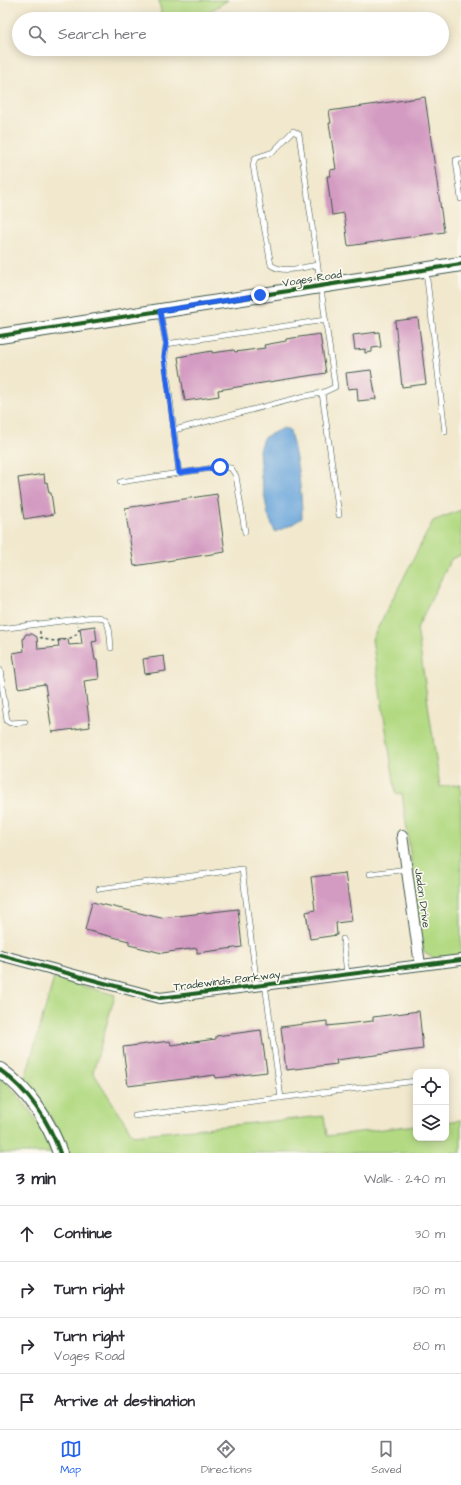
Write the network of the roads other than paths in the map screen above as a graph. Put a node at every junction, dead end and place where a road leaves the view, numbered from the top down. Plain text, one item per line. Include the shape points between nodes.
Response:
1 (461, 159) edge
2 (461, 199) edge
3 (461, 264) edge
4 (317, 265) junction
5 (426, 270) junction
6 (320, 286) junction
7 (160, 311) junction
8 (326, 320) junction
9 (0, 336) edge
10 (166, 344) junction
11 (322, 393) junction
12 (174, 430) junction
13 (445, 432) dead end
14 (179, 473) junction
15 (120, 482) dead end
16 (339, 515) dead end
17 (245, 532) dead end
18 (0, 629) edge
19 (111, 648) dead end
20 (0, 670) edge
21 (25, 722) dead end
22 (402, 835) dead end
23 (406, 869) junction
24 (370, 874) dead end
25 (99, 890) dead end
26 (343, 939) dead end
27 (0, 955) edge
28 (461, 960) edge
29 (420, 965) junction
30 (347, 974) junction
31 (262, 985) junction
32 (0, 1070) edge
33 (413, 1081) edge
34 (281, 1098) junction
35 (135, 1116) dead end
36 (60, 1153) edge

1 - 2 lane via 456,160
3 - 5 street, Voges Road
4 - 4 lane via 300,134 293,131 273,152 255,158 253,165 271,265 276,269
4 - 6 lane
5 - 6 street, Voges Road
5 - 13 lane
6 - 7 street, Voges Road
6 - 8 lane
7 - 9 street, Voges Road
7 - 10 lane
8 - 10 lane
8 - 11 lane via 334,387
10 - 12 lane via 164,357
11 - 12 lane
11 - 16 lane
12 - 14 lane
14 - 15 lane
14 - 17 lane via 220,467 231,468 236,476
18 - 19 lane via 102,617 108,624
20 - 21 lane via 7,721 10,724
22 - 23 street, Jadon Drive
23 - 24 lane
23 - 29 street, Jadon Drive
25 - 31 lane via 242,869
26 - 30 lane
27 - 31 street, Tradewinds Parkway via 160,998
28 - 29 street, Tradewinds Parkway
29 - 30 street, Tradewinds Parkway
30 - 31 street, Tradewinds Parkway
31 - 34 lane
32 - 36 street via 28,1096 44,1117
33 - 34 lane
34 - 35 lane

